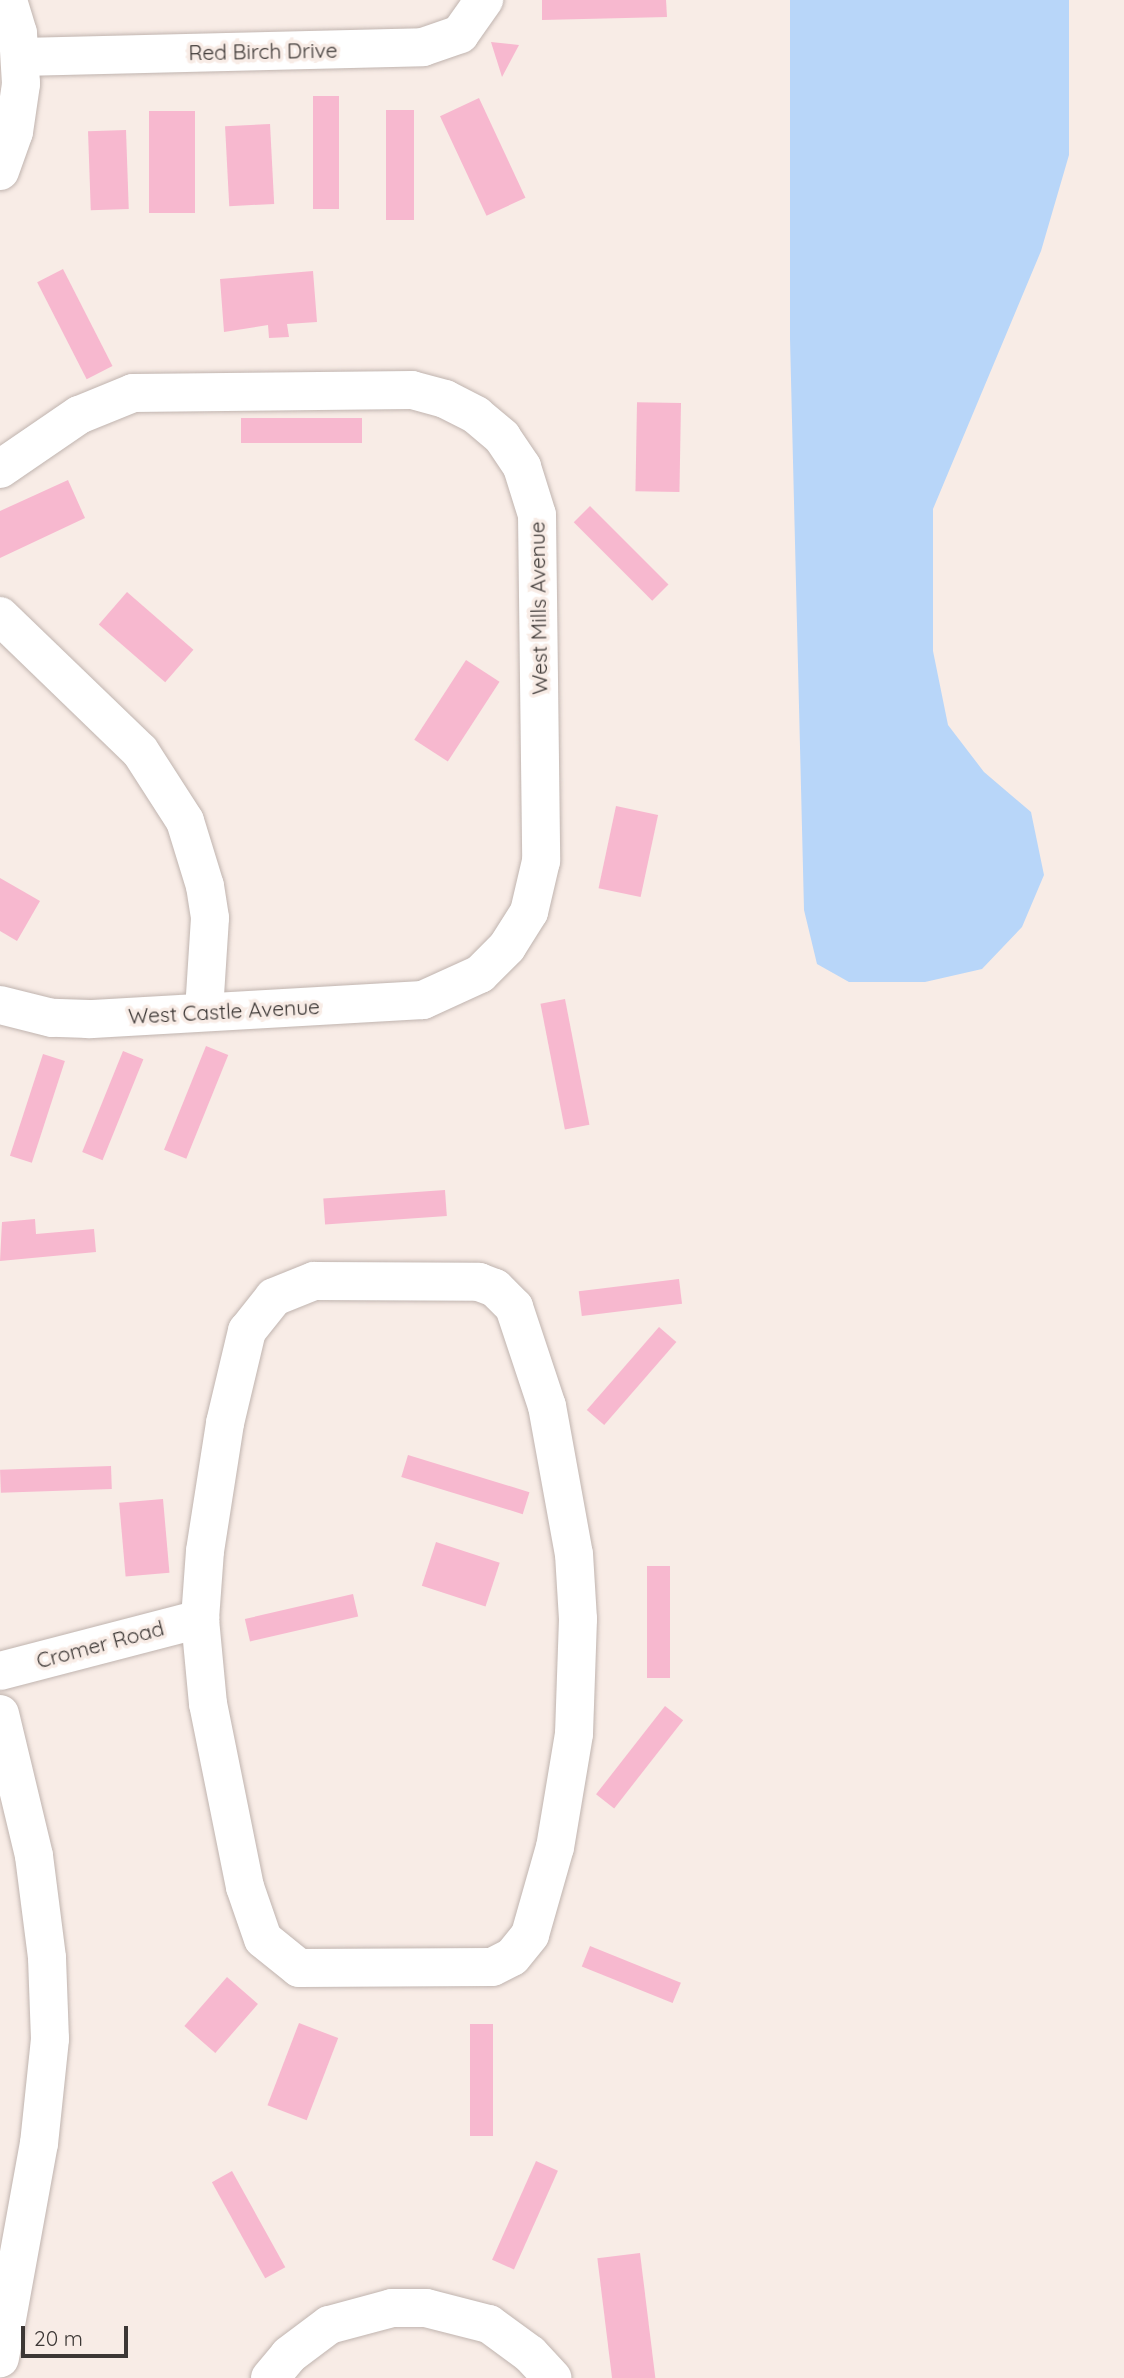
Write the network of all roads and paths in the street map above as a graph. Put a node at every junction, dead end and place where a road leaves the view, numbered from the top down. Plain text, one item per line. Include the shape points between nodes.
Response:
1 (8, 0) edge
2 (484, 0) edge
3 (21, 57) junction
4 (0, 171) edge
5 (0, 469) edge
6 (0, 616) edge
7 (448, 992) joint
8 (0, 1005) edge
9 (204, 1012) junction
10 (200, 1619) junction
11 (0, 1671) edge
12 (0, 1714) edge
13 (0, 2358) edge
14 (270, 2378) edge
15 (552, 2378) edge

1 - 3 street
2 - 3 street, Red Birch Drive via 460,34 423,47
3 - 4 street via 20,102
5 - 7 street, West Mills Avenue via 104,402 157,391 412,390 445,399 502,437 522,467 537,515 541,861 529,912 514,939 480,974
6 - 9 street via 140,751 185,821 210,918
7 - 9 street, West Castle Avenue via 398,1002
8 - 9 street, West Castle Avenue via 52,1018
10 - 10 street via 222,1788 262,1939 290,1963 308,1971 492,1967 512,1956 530,1935 565,1799 578,1686 574,1554 548,1406 508,1298 479,1282 314,1281 274,1297 247,1331 219,1455
10 - 11 street, Cromer Road
12 - 13 street via 34,1856 47,1958 50,2039 39,2143
14 - 15 street via 289,2355 329,2325 376,2310 426,2308 489,2324 530,2354

